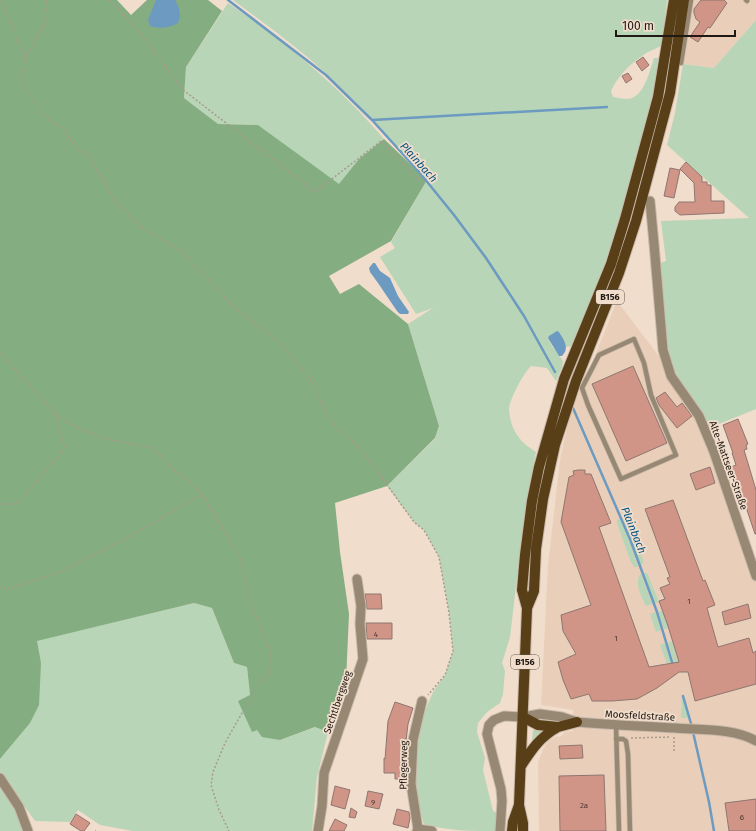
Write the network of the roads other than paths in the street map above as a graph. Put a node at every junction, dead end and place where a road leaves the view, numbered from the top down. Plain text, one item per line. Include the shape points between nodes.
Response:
1 (674, 0) edge
2 (684, 0) edge
3 (691, 0) edge
4 (681, 63) dead end
5 (650, 201) dead end
6 (644, 363) joint
7 (755, 570) edge
8 (358, 579) dead end
9 (526, 608) junction
10 (422, 701) road end
11 (522, 717) junction
12 (577, 722) junction
13 (616, 725) junction
14 (558, 727) junction
15 (616, 739) junction
16 (756, 741) edge
17 (521, 766) junction
18 (0, 778) edge
19 (518, 806) junction
20 (418, 830) edge
21 (28, 831) edge
22 (318, 831) edge
23 (432, 831) edge
24 (500, 831) edge
25 (512, 831) edge
26 (523, 831) edge
27 (619, 831) edge
28 (630, 831) edge

1 - 9 main road, B156 via 658,97 625,218 611,264 564,379 539,467 525,555 522,590
2 - 9 main road, B156 via 670,93 636,221 619,273 576,381 555,445 543,499 536,549 534,591
3 - 4 lane
5 - 7 street, Alte-Mattseer-Straße via 663,350 676,385 699,416
6 - 6 lane via 634,339 598,354 582,388 621,479 676,455 651,395
8 - 22 street, Sechtlbergweg via 363,659 324,772
9 - 11 main road, B156
10 - 20 street, Pflegerweg via 413,740 411,784
11 - 12 street, Moosfeldstraße via 540,714
11 - 14 main road via 538,725
11 - 17 main road, B156
11 - 24 street, Moosfeldstraße via 504,716 494,720 489,725 487,734 501,789
12 - 13 street, Moosfeldstraße
12 - 14 main road
13 - 15 lane
13 - 16 street, Moosfeldstraße via 674,733 703,730 733,733
14 - 17 main road via 540,739
15 - 27 lane
15 - 28 lane via 623,738 626,741 628,754
17 - 19 main road, B156
18 - 21 street via 19,807
19 - 25 main road, B156
19 - 26 main road, B156
20 - 23 street, Pflegerweg

